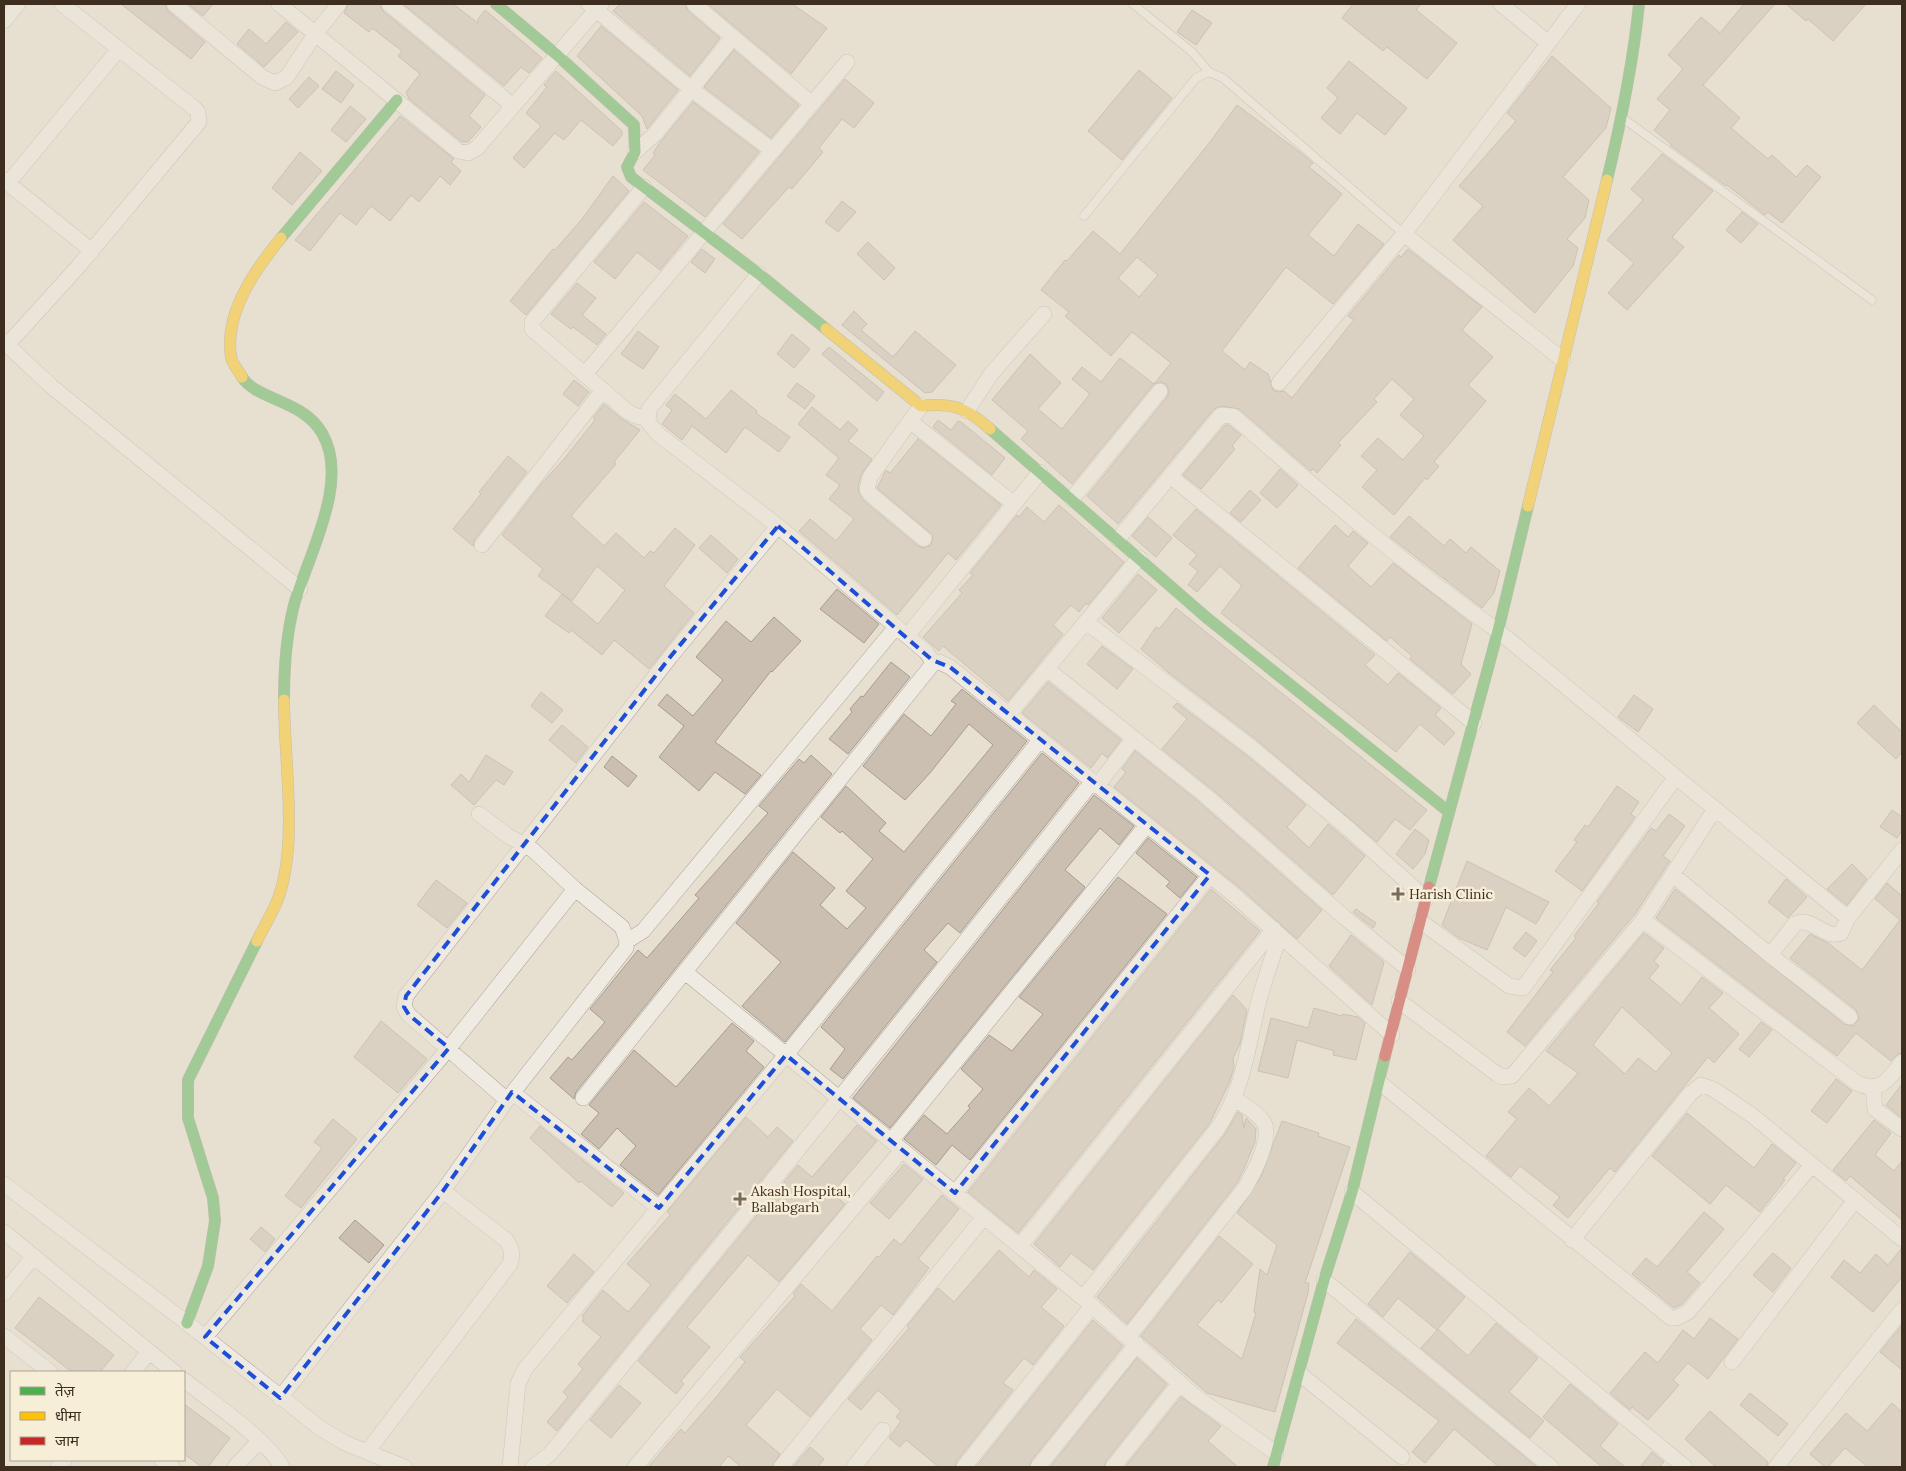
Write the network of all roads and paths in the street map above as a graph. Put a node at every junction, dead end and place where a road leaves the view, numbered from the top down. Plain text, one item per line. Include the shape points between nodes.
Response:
1 (18, 4) edge
2 (62, 4) edge
3 (174, 4) edge
4 (279, 4) edge
5 (339, 4) edge
6 (389, 4) edge
7 (496, 4) edge
8 (694, 4) edge
9 (1134, 4) edge
10 (1501, 4) edge
11 (1578, 4) edge
12 (1639, 4) edge
13 (595, 6) edge
14 (4, 21) edge
15 (315, 34) junction
16 (733, 37) junction
17 (1548, 43) junction
18 (118, 49) junction
19 (557, 55) junction
20 (847, 62) dead end
21 (1209, 72) junction
22 (691, 89) junction
23 (397, 100) junction
24 (812, 104) junction
25 (513, 106) junction
26 (1622, 117) junction
27 (773, 151) junction
28 (635, 152) junction
29 (6, 181) edge
30 (644, 187) junction
31 (1084, 216) dead end
32 (705, 232) junction
33 (1404, 234) junction
34 (92, 251) junction
35 (759, 274) junction
36 (1872, 300) dead end
37 (1044, 314) dead end
38 (5, 344) edge
39 (1563, 360) junction
40 (585, 374) junction
41 (1279, 383) dead end
42 (603, 390) junction
43 (1160, 391) dead end
44 (922, 406) junction
45 (967, 411) junction
46 (647, 416) junction
47 (910, 421) junction
48 (1040, 472) junction
49 (1170, 476) junction
50 (1072, 500) junction
51 (1014, 504) junction
52 (778, 526) junction
53 (924, 539) dead end
54 (1118, 539) junction
55 (482, 545) dead end
56 (1139, 558) junction
57 (300, 589) junction
58 (1086, 622) junction
59 (1498, 631) junction
60 (901, 632) junction
61 (932, 662) junction
62 (1047, 669) junction
63 (1009, 714) junction
64 (1474, 723) junction
65 (1133, 739) junction
66 (1041, 740) junction
67 (1675, 778) junction
68 (1095, 784) junction
69 (1715, 809) junction
70 (1449, 812) junction
71 (480, 814) dead end
72 (1146, 826) junction
73 (524, 844) junction
74 (1902, 850) edge
75 (1210, 875) junction
76 (1673, 875) junction
77 (575, 889) junction
78 (1426, 899) junction
79 (1848, 918) junction
80 (1643, 920) junction
81 (1420, 921) junction
82 (1277, 932) junction
83 (627, 941) junction
84 (1770, 955) junction
85 (1408, 968) junction
86 (685, 972) junction
87 (1399, 1001) junction
88 (1850, 1017) dead end
89 (1392, 1035) junction
90 (449, 1048) junction
91 (786, 1055) junction
92 (1902, 1062) edge
93 (1380, 1083) junction
94 (1873, 1088) junction
95 (510, 1096) junction
96 (583, 1098) dead end
97 (1234, 1098) junction
98 (839, 1099) junction
99 (1902, 1129) edge
100 (897, 1145) junction
101 (1812, 1165) junction
102 (4, 1184) edge
103 (443, 1191) junction
104 (1352, 1192) junction
105 (955, 1193) junction
106 (1855, 1200) junction
107 (659, 1208) junction
108 (984, 1217) junction
109 (4, 1232) edge
110 (1902, 1239) edge
111 (1572, 1240) junction
112 (1020, 1246) junction
113 (34, 1256) junction
114 (1324, 1280) junction
115 (4, 1293) edge
116 (1087, 1302) junction
117 (1902, 1310) edge
118 (187, 1323) junction
119 (4, 1336) edge
120 (206, 1337) junction
121 (1133, 1340) junction
122 (150, 1352) junction
123 (1732, 1362) dead end
124 (49, 1371) edge
125 (134, 1371) edge
126 (173, 1371) edge
127 (1300, 1374) junction
128 (185, 1381) edge
129 (1180, 1383) junction
130 (280, 1398) junction
131 (883, 1430) dead end
132 (259, 1441) junction
133 (367, 1452) junction
134 (1402, 1458) dead end
135 (1275, 1460) edge
136 (235, 1467) edge
137 (282, 1467) edge
138 (404, 1467) edge
139 (510, 1467) edge
140 (533, 1467) edge
141 (635, 1467) edge
142 (781, 1467) edge
143 (854, 1467) edge
144 (964, 1467) edge
145 (1038, 1467) edge
146 (1113, 1467) edge
147 (1550, 1467) edge
148 (1684, 1467) edge
149 (1776, 1467) edge

1 - 14 street
2 - 18 street
3 - 15 street via 262,77 276,84 287,77
4 - 15 street
5 - 15 street
6 - 25 street
7 - 19 street
8 - 16 street
9 - 21 lane via 1192,52
10 - 17 street
11 - 17 street
12 - 26 street via 1636,43
13 - 19 street
13 - 22 street
15 - 23 street
16 - 22 street
16 - 24 street
17 - 33 street
18 - 29 street
18 - 34 street via 194,108 199,122
19 - 25 street
19 - 28 street via 634,125
20 - 24 street
21 - 31 lane via 1196,78
21 - 33 lane via 1223,78
22 - 27 street
22 - 28 street via 655,134
23 - 25 street via 458,151 468,153 477,148
23 - 57 street via 262,261 243,292 234,318 231,352 245,382 311,419 322,431 328,445 331,460 326,507
24 - 27 street
26 - 36 lane
26 - 39 street
27 - 32 street
28 - 30 street via 628,174
29 - 34 street
30 - 32 street
30 - 40 street via 532,322 536,334
32 - 35 street
32 - 40 street
33 - 39 street
33 - 41 street
34 - 38 street
35 - 44 street
35 - 46 street via 648,409
37 - 45 street via 991,374
38 - 57 street via 51,386
39 - 59 street
40 - 42 street
42 - 46 street via 628,412
42 - 55 street
43 - 50 street
44 - 45 street via 946,402
44 - 47 street
45 - 48 street
46 - 52 street via 658,434
47 - 51 street
47 - 53 street via 870,476 867,488
48 - 50 street
48 - 51 street
49 - 54 street
49 - 59 street via 1221,415 1233,416 1354,521 1448,596
49 - 64 street
50 - 54 street
51 - 60 street
52 - 60 street
52 - 73 street via 670,656
54 - 56 street
56 - 58 street
56 - 70 street via 1222,630
57 - 118 street via 289,628 285,672 288,856 283,880 279,896 188,1080 187,1121 214,1204 215,1237 211,1262
58 - 62 street
58 - 78 street via 1252,748
59 - 64 street
59 - 67 street
60 - 61 street via 929,655
60 - 83 street via 643,931
61 - 63 street via 950,667
61 - 86 street via 929,670
62 - 63 street
62 - 65 street
63 - 66 street
64 - 70 street
65 - 68 street
65 - 85 street via 1206,796 1344,917
66 - 68 street
66 - 91 street
67 - 69 street
67 - 81 street via 1523,988 1509,986
68 - 72 street
68 - 98 street
69 - 76 street
69 - 79 street
70 - 78 street
71 - 73 street
72 - 75 street
72 - 100 street
73 - 77 street
73 - 90 street via 404,1001 409,1015
74 - 79 street
75 - 82 street
75 - 105 street
76 - 80 street
76 - 84 street
77 - 83 street via 622,927
77 - 90 street
78 - 81 street
79 - 84 street via 1841,933 1834,935 1809,923 1795,924
80 - 87 street via 1518,1072 1507,1078 1496,1074
80 - 94 street via 1848,1077
81 - 85 street
82 - 89 street
82 - 97 street
82 - 112 street
83 - 95 street via 622,955
84 - 88 street
85 - 87 street
86 - 91 street
86 - 96 street
87 - 89 street
89 - 93 street
90 - 95 street
90 - 120 street
91 - 98 street
91 - 107 street
92 - 94 street via 1884,1082
93 - 104 street
93 - 111 street
94 - 99 street via 1875,1109
95 - 103 street
95 - 107 street
97 - 116 street via 1218,1128
97 - 121 street via 1265,1125 1265,1141 1253,1175
98 - 100 street
98 - 140 street via 550,1454
100 - 105 street
100 - 141 street
101 - 106 street
101 - 111 street via 1688,1312 1676,1318 1665,1315
101 - 111 street via 1753,1116 1713,1089 1701,1085 1690,1094
102 - 118 street
103 - 130 street
103 - 133 street via 506,1240 513,1256
104 - 114 street
104 - 148 street
105 - 108 street
106 - 110 street
106 - 123 street
107 - 139 street via 520,1378
108 - 112 street
108 - 142 street
109 - 113 street
112 - 116 street
113 - 115 street
113 - 122 street
114 - 127 street
114 - 147 street
116 - 121 street
116 - 144 street
117 - 149 street
118 - 120 street
119 - 124 street
120 - 130 street
121 - 129 street
121 - 145 street
122 - 125 street
122 - 126 street
127 - 134 street
127 - 135 street
128 - 132 street
129 - 135 street
129 - 146 street
130 - 133 street via 332,1436
131 - 143 street
132 - 136 street
132 - 137 street
133 - 138 street

